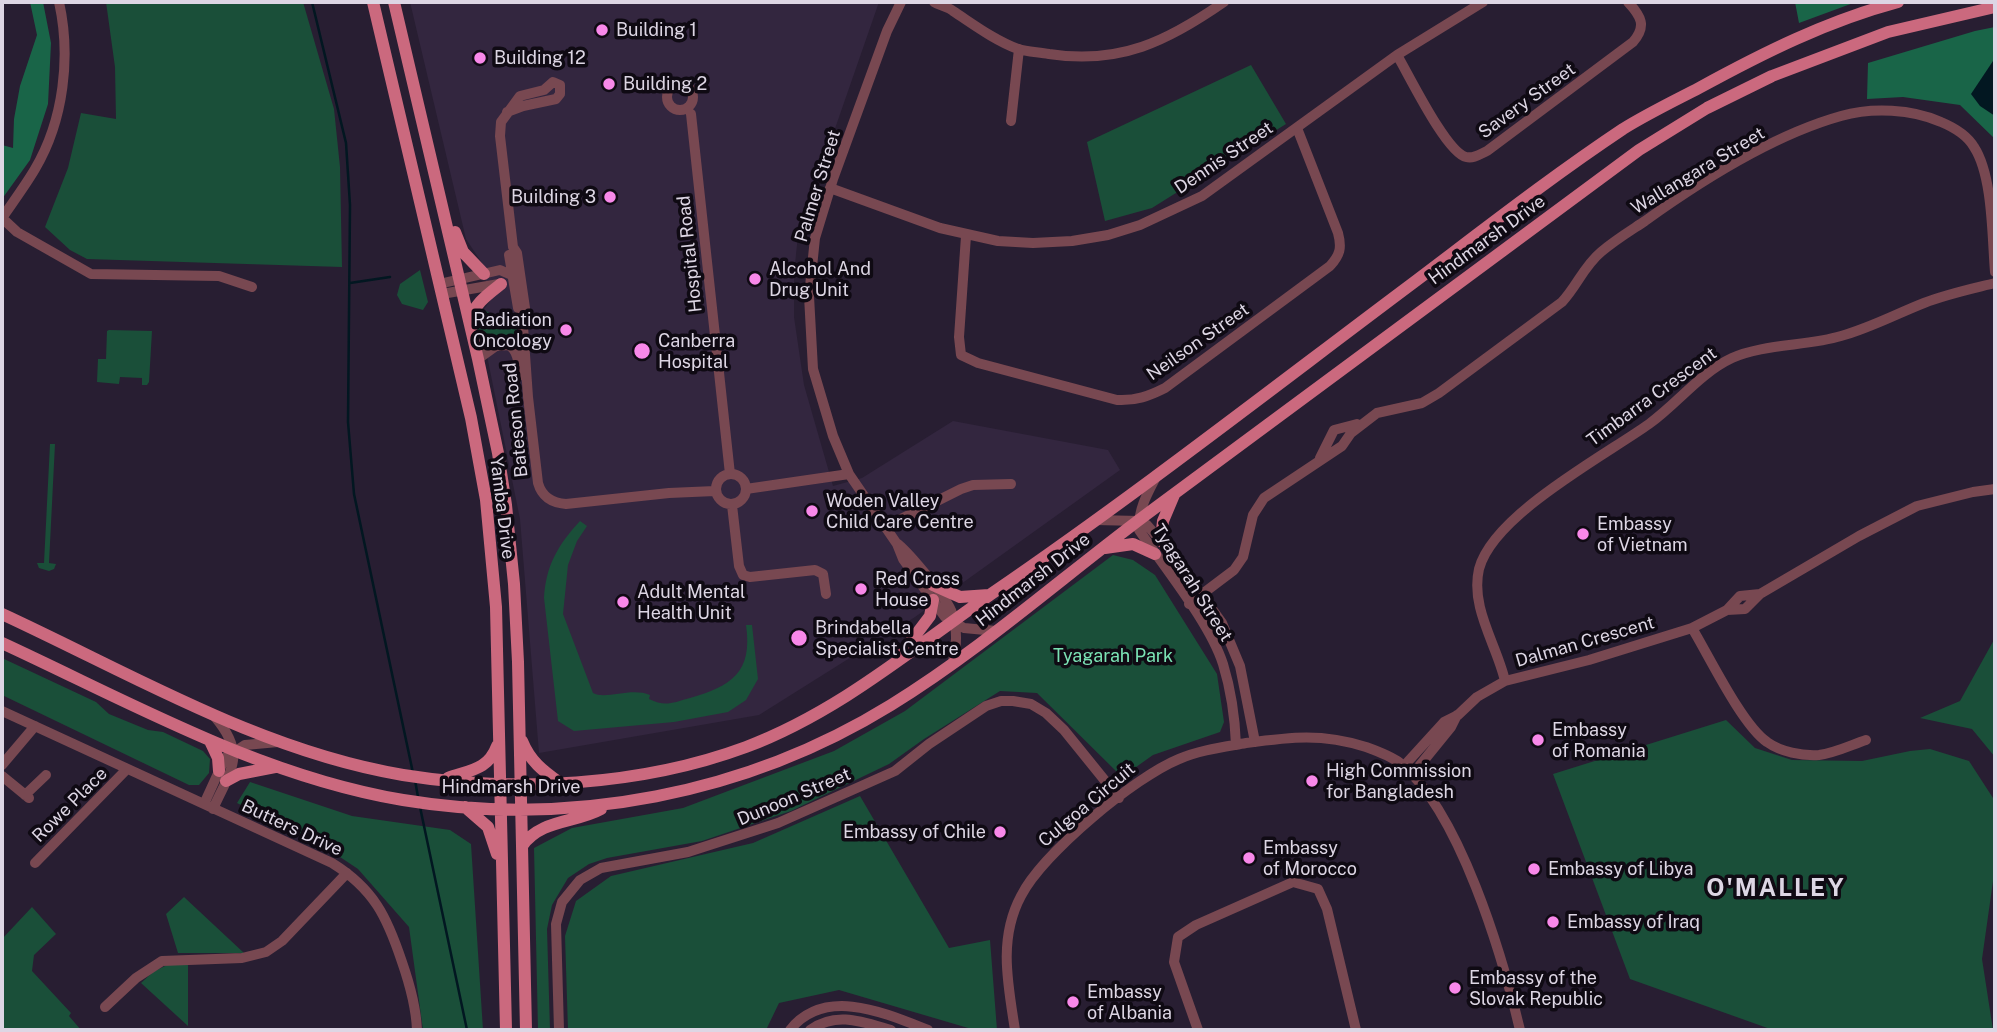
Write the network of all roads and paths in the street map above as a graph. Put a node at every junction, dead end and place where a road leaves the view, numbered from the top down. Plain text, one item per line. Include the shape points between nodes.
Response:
1 (59, 2) edge
2 (373, 2) edge
3 (394, 2) edge
4 (894, 2) edge
5 (901, 2) edge
6 (933, 2) edge
7 (1224, 2) edge
8 (1483, 2) edge
9 (1628, 2) edge
10 (1898, 2) edge
11 (947, 5) edge
12 (1995, 7) edge
13 (887, 31) junction
14 (1019, 49) junction
15 (1397, 55) junction
16 (691, 109) junction
17 (507, 112) junction
18 (1011, 121) dead end
19 (1297, 128) junction
20 (830, 188) junction
21 (443, 211) junction
22 (2, 218) edge
23 (966, 236) junction
24 (511, 251) junction
25 (1995, 272) edge
26 (484, 274) junction
27 (509, 278) junction
28 (1995, 283) edge
29 (461, 285) junction
30 (252, 288) dead end
31 (441, 289) junction
32 (470, 321) junction
33 (478, 359) junction
34 (526, 378) junction
35 (1364, 422) junction
36 (1320, 459) junction
37 (730, 474) junction
38 (849, 474) junction
39 (1158, 474) junction
40 (1011, 484) dead end
41 (747, 489) junction
42 (1995, 489) edge
43 (715, 491) junction
44 (1174, 494) junction
45 (732, 505) junction
46 (1095, 520) junction
47 (1139, 521) junction
48 (885, 527) junction
49 (1161, 541) junction
50 (897, 544) junction
51 (1102, 549) junction
52 (1155, 554) junction
53 (933, 585) junction
54 (825, 594) dead end
55 (990, 595) junction
56 (1201, 595) junction
57 (933, 600) junction
58 (1189, 604) junction
59 (2, 614) edge
60 (954, 621) junction
61 (1692, 628) junction
62 (996, 631) junction
63 (2, 643) edge
64 (954, 662) junction
65 (893, 665) junction
66 (1505, 681) junction
67 (2, 711) edge
68 (212, 714) junction
69 (1458, 715) junction
70 (35, 726) junction
71 (518, 731) junction
72 (1866, 740) dead end
73 (210, 741) junction
74 (283, 742) junction
75 (499, 742) junction
76 (1255, 742) junction
77 (1236, 745) junction
78 (235, 751) junction
79 (2, 765) edge
80 (279, 767) junction
81 (1403, 767) junction
82 (127, 769) junction
83 (47, 775) dead end
84 (1412, 775) junction
85 (2, 776) edge
86 (222, 776) junction
87 (437, 780) junction
88 (501, 783) junction
89 (560, 783) junction
90 (521, 784) junction
91 (1119, 797) junction
92 (611, 803) junction
93 (209, 807) junction
94 (465, 807) junction
95 (501, 808) junction
96 (522, 808) junction
97 (522, 846) junction
98 (35, 863) dead end
99 (347, 873) junction
100 (503, 878) junction
101 (104, 1007) dead end
102 (418, 1030) edge
103 (506, 1030) edge
104 (526, 1030) edge
105 (559, 1030) edge
106 (790, 1030) edge
107 (810, 1030) edge
108 (891, 1030) edge
109 (928, 1030) edge
110 (1014, 1030) edge
111 (1198, 1030) edge
112 (1356, 1030) edge
113 (1520, 1030) edge

1 - 22 street via 65,49 58,115 36,167
2 - 31 main road, Yamba Drive
3 - 21 main road, Yamba Drive
4 - 13 street, Palmer Street
5 - 13 street, Palmer Street
6 - 11 street
7 - 14 street via 1188,27 1144,48 1107,56 1066,57
8 - 15 street, Dennis Street
9 - 15 street, Savery Street via 1642,22 1633,42 1475,157 1455,151 1444,138
10 - 39 main road, Hindmarsh Drive via 1829,23 1761,54 1627,127
11 - 14 street via 974,26
12 - 44 main road, Hindmarsh Drive via 1888,32 1772,76 1707,108 1639,150
13 - 20 street, Palmer Street
14 - 18 street
15 - 19 street, Dennis Street
16 - 16 street via 680,110 667,100 674,85 690,88
16 - 37 street, Hospital Road
17 - 17 street via 520,96 544,90 553,82 560,85 556,99
17 - 24 street, Bateson Road via 500,129
19 - 23 street, Dennis Street via 1202,196 1140,225 1072,241 1033,243
19 - 23 street, Neilson Street via 1338,233 1338,257 1149,397 1117,400 961,355
20 - 23 street, Dennis Street
20 - 38 street, Palmer Street via 816,239 809,296 812,355 821,398
21 - 26 main road via 451,219 463,252
21 - 29 main road, Yamba Drive
22 - 30 street via 17,232 91,274 219,276
24 - 27 street
24 - 27 street, Bateson Road via 517,253
25 - 35 street, Wallangara Street via 1984,167 1973,145 1955,128 1909,112 1844,115 1757,151 1671,202 1602,251 1562,302 1439,393 1422,403 1377,413
26 - 27 street
26 - 29 street
27 - 29 street
27 - 32 main road via 480,301
27 - 34 street, Bateson Road via 525,308
28 - 66 street, Timbarra Crescent via 1938,297 1839,337 1735,357 1510,523 1486,551 1478,587 1482,614
29 - 31 street
29 - 32 main road, Yamba Drive
31 - 75 main road, Yamba Drive via 486,500 496,607
32 - 33 main road, Yamba Drive
33 - 34 street via 496,346 509,345
33 - 71 main road, Yamba Drive via 511,545
34 - 43 street, Bateson Road via 538,483 550,499 565,504
35 - 36 street, Wallangara Street via 1342,446
35 - 36 street, Wallangara Street via 1335,430
36 - 56 street, Wallangara Street via 1264,498 1253,515 1234,570
37 - 41 street via 740,477
37 - 43 street via 721,478
38 - 41 street
38 - 48 street, Palmer Street
39 - 46 main road, Hindmarsh Drive
39 - 47 street, Tyagarah Street via 1143,500
40 - 48 street via 961,489
41 - 45 street via 741,501
42 - 61 street, Dalman Crescent via 1917,506 1760,594 1745,610 1727,611
43 - 45 street via 723,503
44 - 47 main road, Hindmarsh Drive
44 - 49 main road
45 - 54 street via 743,575 815,570 823,574
46 - 47 street, Tyagarah Street
46 - 55 main road, Hindmarsh Drive
47 - 49 street, Tyagarah Street
47 - 51 main road, Hindmarsh Drive
47 - 52 street, Tyagarah Street via 1139,530
48 - 50 street, Palmer Street
49 - 56 street, Tyagarah Street
50 - 53 street, Palmer Street
50 - 57 street, Palmer Street
51 - 52 main road via 1133,544
51 - 62 main road, Hindmarsh Drive
52 - 58 street, Tyagarah Street
53 - 55 main road via 960,597
53 - 60 street, Palmer Street
55 - 60 main road, Hindmarsh Drive
56 - 58 street, Wallangara Street
56 - 76 street, Tyagarah Street via 1222,623 1240,666
57 - 60 street, Palmer Street via 945,617
57 - 65 main road via 930,617
58 - 77 street, Tyagarah Street via 1222,663
59 - 68 main road, Hindmarsh Drive
60 - 62 street, Palmer Street via 964,628
60 - 64 street, Palmer Street
60 - 65 main road, Hindmarsh Drive
61 - 66 street, Dalman Crescent
61 - 72 street via 1738,705 1767,743 1821,755
62 - 64 main road, Hindmarsh Drive
63 - 73 main road, Hindmarsh Drive
64 - 92 main road, Hindmarsh Drive via 836,736 755,771 686,791
65 - 89 main road, Hindmarsh Drive via 823,711 746,747 668,769
66 - 69 street, Dalman Crescent
67 - 70 street, Butters Drive
68 - 74 main road, Hindmarsh Drive
68 - 78 street
69 - 81 street, Dalman Crescent via 1444,722
69 - 84 street, Dalman Crescent
70 - 79 street
70 - 82 street, Butters Drive
71 - 89 main road via 528,755
71 - 90 main road, Yamba Drive
73 - 78 main road, Hindmarsh Drive
73 - 86 main road
74 - 78 street via 244,745
74 - 87 main road, Hindmarsh Drive via 343,761
75 - 87 main road via 485,765
75 - 88 main road, Yamba Drive
76 - 77 street, Culgoa Circuit
76 - 81 street, Culgoa Circuit via 1316,736 1342,739
77 - 91 street, Culgoa Circuit via 1180,758
78 - 80 main road, Hindmarsh Drive
78 - 86 street via 225,758
80 - 86 main road
80 - 94 main road, Hindmarsh Drive via 402,800
81 - 84 street, Culgoa Circuit
82 - 93 street, Butters Drive
82 - 98 street, Rowe Place
83 - 85 street via 27,797
84 - 113 street, Culgoa Circuit via 1432,798 1453,837 1489,920
86 - 93 street
87 - 88 main road, Hindmarsh Drive
88 - 90 main road, Hindmarsh Drive
88 - 95 main road, Yamba Drive
89 - 90 main road, Hindmarsh Drive
90 - 96 main road, Yamba Drive
91 - 105 street, Dunoon Street via 1046,713 1013,701 986,706 895,771 778,823 688,852 601,868 580,880 562,902 556,924
91 - 110 street, Culgoa Circuit via 1039,868 1021,896 1008,928 1006,948
92 - 96 main road, Hindmarsh Drive
92 - 97 main road via 559,821 533,834
93 - 99 street, Butters Drive
94 - 95 main road, Hindmarsh Drive
94 - 100 main road via 492,834
95 - 96 main road, Hindmarsh Drive
95 - 100 main road, Yamba Drive
96 - 97 main road, Yamba Drive
97 - 104 main road, Yamba Drive
99 - 101 street via 267,952 242,958 162,961
99 - 102 street, Butters Drive via 376,901 389,923 412,992
100 - 103 main road, Yamba Drive
106 - 109 street via 808,1014 841,1005
107 - 108 street via 841,1019
111 - 112 street via 1174,962 1178,937 1293,882 1318,889

